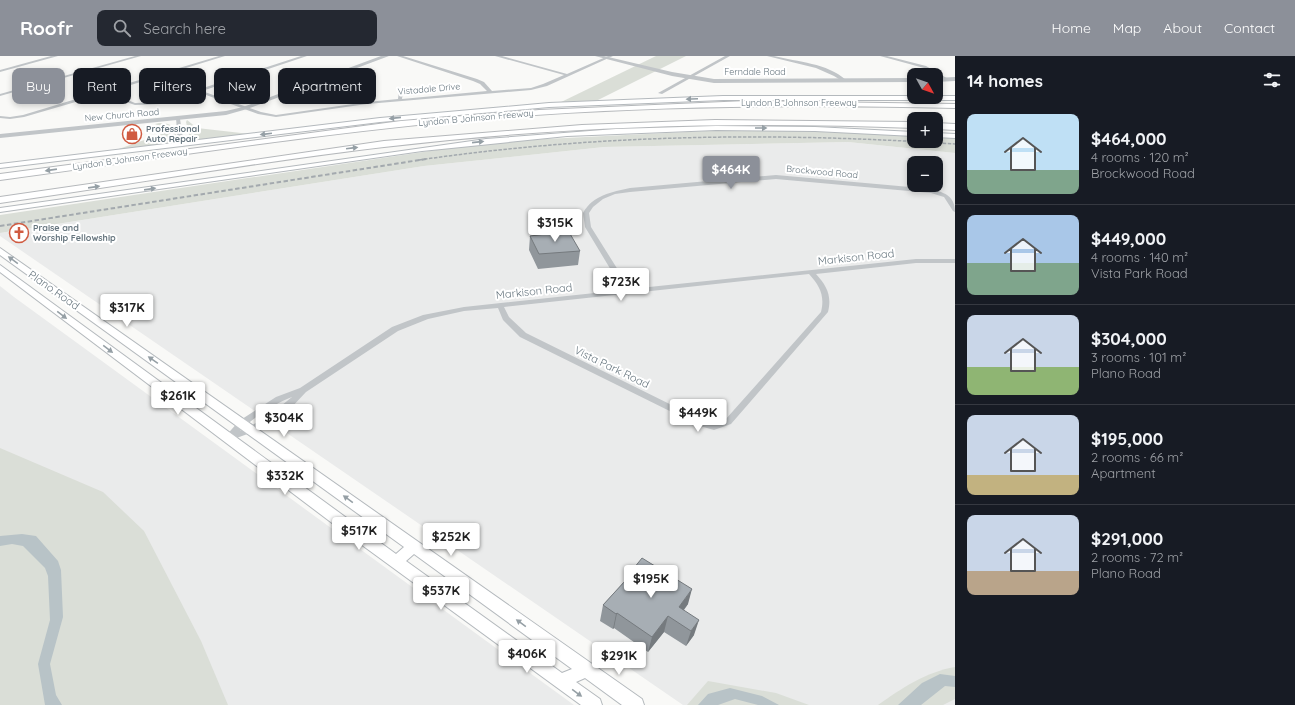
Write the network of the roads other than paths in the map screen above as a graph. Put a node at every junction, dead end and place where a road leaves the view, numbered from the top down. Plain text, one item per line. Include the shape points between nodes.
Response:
1 (56, 56) edge
2 (139, 56) edge
3 (223, 56) edge
4 (300, 56) edge
5 (386, 56) edge
6 (399, 56) edge
7 (497, 56) edge
8 (598, 56) edge
9 (728, 56) edge
10 (769, 56) edge
11 (882, 56) edge
12 (609, 57) edge
13 (0, 71) edge
14 (568, 75) junction
15 (689, 77) junction
16 (844, 80) junction
17 (907, 80) edge
18 (943, 80) edge
19 (948, 80) junction
20 (955, 80) edge
21 (131, 84) edge
22 (206, 89) edge
23 (398, 89) dead end
24 (490, 92) junction
25 (660, 93) dead end
26 (206, 94) edge
27 (0, 95) edge
28 (679, 99) junction
29 (955, 99) edge
30 (400, 100) junction
31 (73, 101) edge
32 (139, 104) edge
33 (153, 104) edge
34 (955, 106) edge
35 (245, 108) junction
36 (502, 115) junction
37 (0, 117) edge
38 (178, 119) junction
39 (907, 125) edge
40 (943, 126) edge
41 (955, 127) edge
42 (822, 129) junction
43 (907, 130) edge
44 (943, 131) edge
45 (955, 132) edge
46 (907, 134) edge
47 (943, 135) edge
48 (0, 136) edge
49 (955, 136) edge
50 (181, 145) junction
51 (439, 146) junction
52 (0, 166) edge
53 (203, 170) junction
54 (0, 177) edge
55 (0, 200) edge
56 (955, 210) edge
57 (0, 211) edge
58 (0, 251) edge
59 (955, 261) edge
60 (0, 268) edge
61 (811, 272) junction
62 (31, 274) junction
63 (16, 280) junction
64 (628, 292) junction
65 (500, 305) junction
66 (94, 318) junction
67 (77, 326) junction
68 (303, 390) junction
69 (247, 427) junction
70 (228, 438) junction
71 (414, 546) junction
72 (396, 562) junction
73 (586, 670) junction
74 (560, 681) junction
75 (594, 705) edge
76 (636, 705) edge

1 - 13 street
2 - 27 street
3 - 21 street
4 - 22 street
5 - 35 street, New Church Road
6 - 24 street via 475,80 482,83
7 - 14 street
8 - 12 street, Ferndale Road
9 - 15 street
10 - 16 street via 821,68
11 - 19 street via 925,67
12 - 14 street, Vistadale Drive
12 - 15 street, Ferndale Road
14 - 24 street, Vistadale Drive via 538,87
15 - 16 street, Ferndale Road via 725,81
15 - 25 street
16 - 17 street, Ferndale Road
18 - 19 street
19 - 20 street
23 - 30 street via 401,92
24 - 30 street, Vistadale Drive
26 - 35 street, Vistadale Drive
29 -> 28 main road
28 - 36 highway via 527,110
28 -> 50 main road via 445,113
30 - 35 street, Vistadale Drive via 287,115 267,115
31 - 37 street via 24,116
32 - 33 street
34 - 36 highway, Lyndon B Johnson Freeway via 823,102 746,103
35 - 38 street, New Church Road
36 -> 54 highway, Lyndon B Johnson Freeway via 306,135
38 - 48 street, New Church Road
38 - 50 street
53 -> 39 highway, Lyndon B Johnson Freeway via 386,144 584,127 773,121
40 - 41 highway
42 - 43 highway
42 - 46 main road
51 -> 42 main road via 611,131 713,128
44 - 45 highway
47 - 49 main road
50 - 52 main road
51 - 53 highway via 242,169
57 -> 51 main road
55 -> 53 highway, Lyndon B Johnson Freeway
56 - 64 street, Brockwood Road via 946,196 932,191 792,178 764,178 614,193 594,202 586,213 588,227
62 -> 58 main road, Plano Road
59 - 61 street, Markison Road via 918,261
60 - 63 main road, Plano Road
61 - 64 street, Markison Road
61 - 65 street, Vista Park Road via 826,292 824,312 728,422 714,427 703,424 523,335 506,318
62 - 63 main road
62 - 66 main road, Plano Road
63 -> 67 main road, Plano Road
64 - 65 street, Markison Road
65 - 68 street, Markison Road via 435,315 408,324
66 - 67 main road
69 -> 66 main road, Plano Road
67 -> 70 main road, Plano Road
68 - 69 street, Markison Road via 279,399
68 - 69 street, Markison Road via 290,406
69 - 70 street, Markison Road
69 - 70 street, Markison Road
71 -> 69 main road, Plano Road
70 - 72 main road, Plano Road
71 - 72 main road
73 -> 71 main road, Plano Road
72 - 74 main road, Plano Road
73 - 74 main road
73 - 76 main road, Plano Road
74 -> 75 main road, Plano Road

